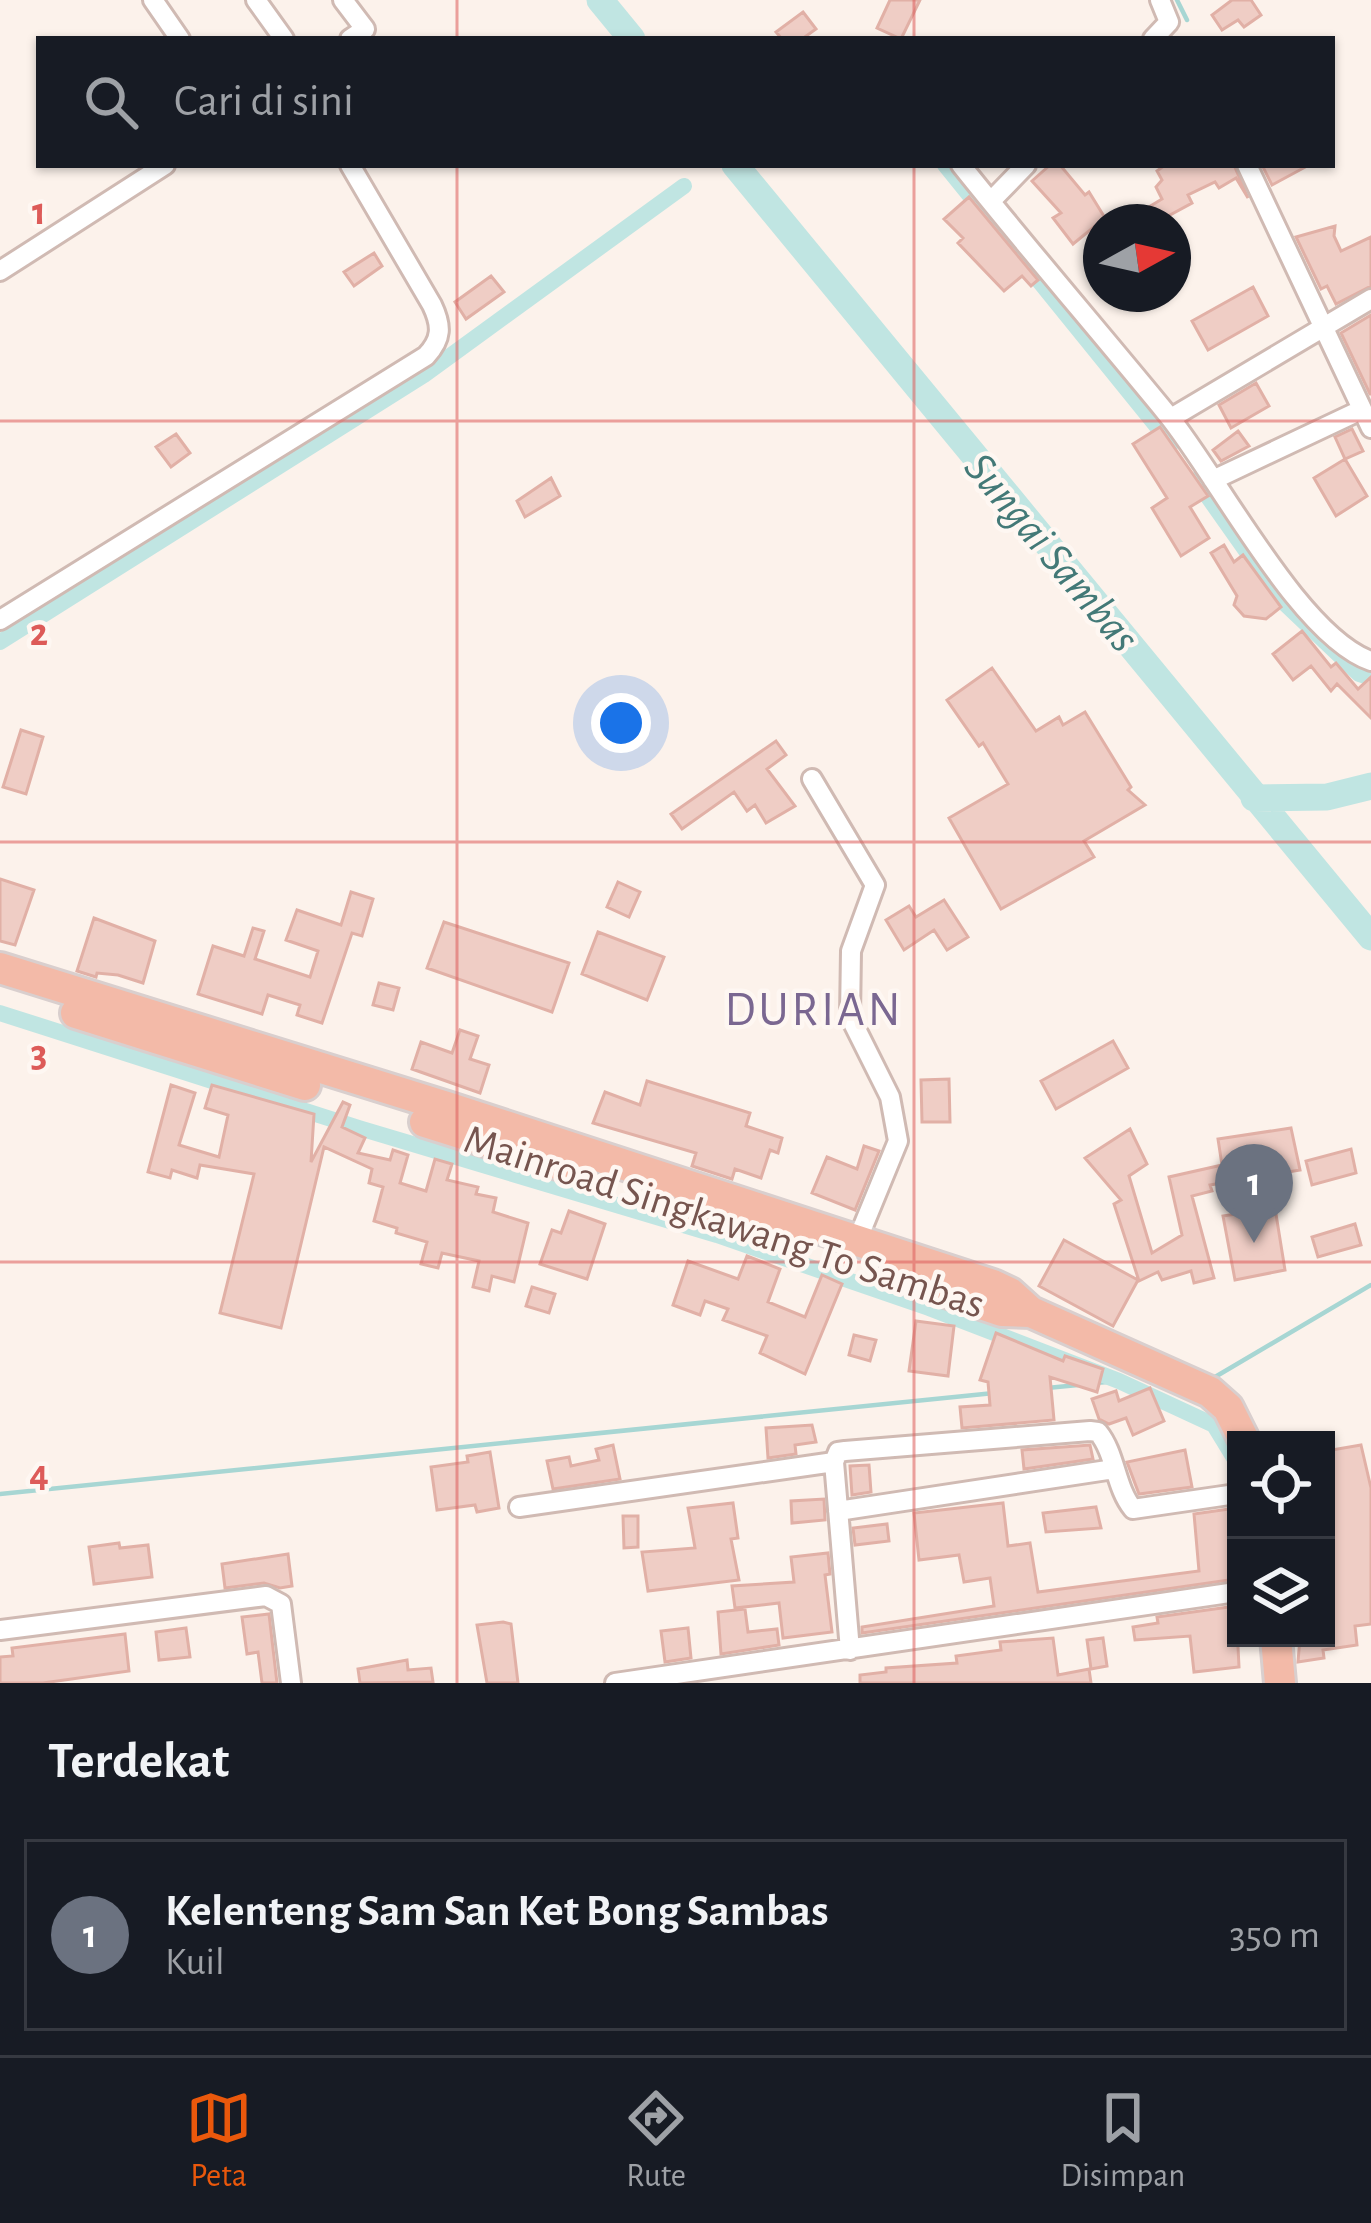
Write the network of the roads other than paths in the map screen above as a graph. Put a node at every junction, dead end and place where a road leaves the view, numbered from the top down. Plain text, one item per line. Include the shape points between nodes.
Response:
1 (153, 0) edge
2 (256, 0) edge
3 (343, 0) edge
4 (1160, 0) edge
5 (1174, 30) edge
6 (178, 36) edge
7 (282, 36) edge
8 (354, 36) edge
9 (160, 168) edge
10 (352, 168) edge
11 (964, 168) edge
12 (1024, 168) edge
13 (1248, 168) edge
14 (992, 200) junction
15 (0, 271) edge
16 (1371, 299) edge
17 (1323, 327) junction
18 (1171, 418) junction
19 (1366, 419) edge
20 (1213, 480) junction
21 (0, 620) edge
22 (1371, 661) edge
23 (812, 779) dead end
24 (0, 968) edge
25 (0, 988) edge
26 (522, 1143) junction
27 (857, 1241) junction
28 (1030, 1312) junction
29 (1240, 1431) edge
30 (834, 1462) junction
31 (1114, 1469) junction
32 (1227, 1495) edge
33 (519, 1507) dead end
34 (838, 1510) junction
35 (1227, 1593) edge
36 (0, 1630) edge
37 (1277, 1647) edge
38 (850, 1651) junction
39 (291, 1683) edge
40 (615, 1683) edge
41 (1280, 1683) edge

1 - 6 street
2 - 7 street
3 - 8 street via 365,29
4 - 5 street
9 - 15 street
10 - 21 street via 433,305 437,345
11 - 14 street
12 - 14 street
13 - 17 street
14 - 18 street
16 - 17 street
17 - 18 street
17 - 19 street
18 - 20 street
19 - 20 street
20 - 22 street via 1330,635
23 - 27 street via 875,885 851,951 850,1017 890,1097 898,1141
24 - 26 highway, Mainroad Singkawang To Sambas
25 - 26 highway, Mainroad Singkawang To Sambas
26 - 27 highway, Mainroad Singkawang To Sambas
26 - 28 highway, Mainroad Singkawang To Sambas via 1002,1311
27 - 28 highway, Mainroad Singkawang To Sambas via 993,1285
28 - 29 highway via 1210,1392
30 - 31 street via 845,1451 1090,1431 1105,1441
30 - 33 street
30 - 34 street
31 - 32 street via 1135,1510
31 - 34 street
34 - 38 street
35 - 38 street
36 - 39 street via 266,1596 281,1604
37 - 41 highway
38 - 40 street

